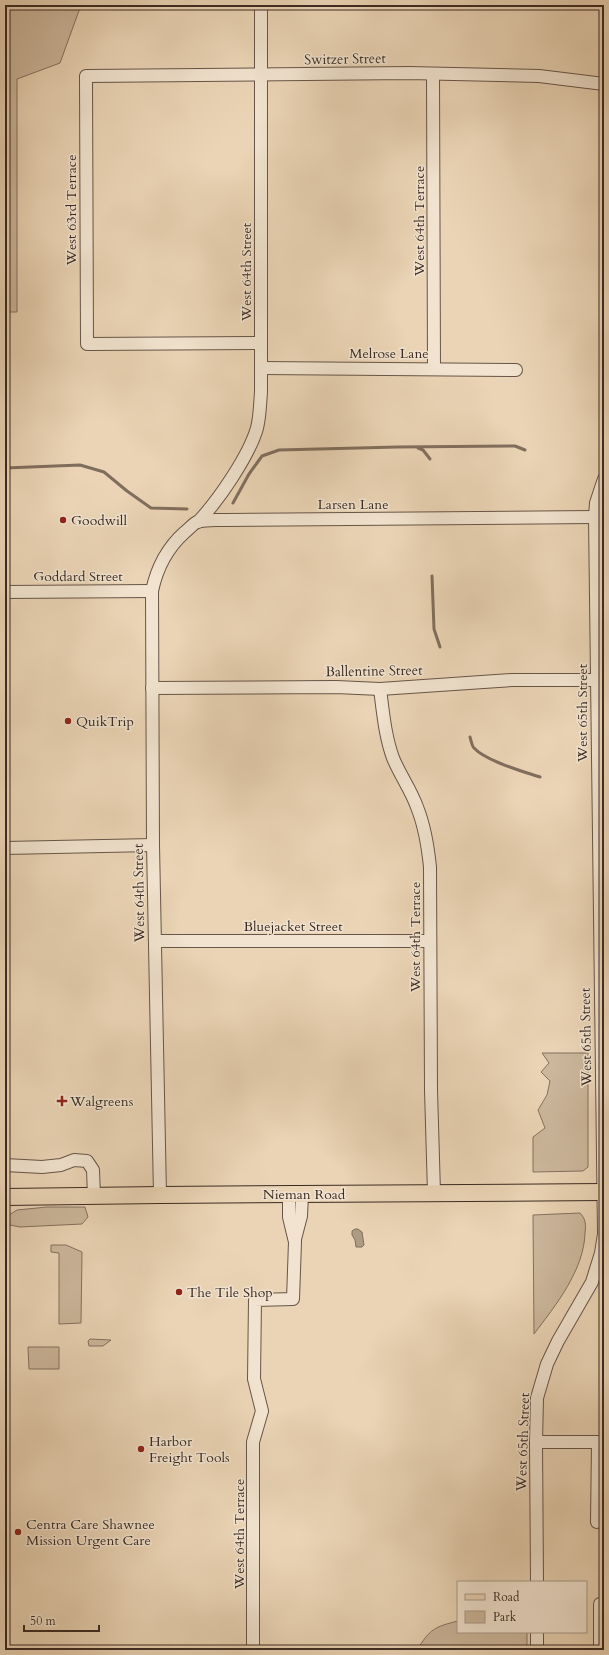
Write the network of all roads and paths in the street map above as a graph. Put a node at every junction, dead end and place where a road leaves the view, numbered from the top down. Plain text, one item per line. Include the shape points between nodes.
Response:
1 (261, 5) edge
2 (433, 74) junction
3 (261, 75) junction
4 (86, 76) joint
5 (604, 84) edge
6 (261, 343) junction
7 (261, 368) junction
8 (434, 368) junction
9 (516, 370) dead end
10 (604, 479) edge
11 (595, 517) junction
12 (198, 522) junction
13 (152, 591) junction
14 (5, 592) edge
15 (600, 598) edge
16 (597, 680) junction
17 (152, 688) junction
18 (380, 689) junction
19 (600, 740) edge
20 (153, 845) junction
21 (5, 848) edge
22 (430, 940) junction
23 (155, 941) junction
24 (602, 946) edge
25 (5, 1165) edge
26 (604, 1192) edge
27 (434, 1193) junction
28 (160, 1194) junction
29 (295, 1194) junction
30 (94, 1196) junction
31 (5, 1197) edge
32 (536, 1442) junction
33 (601, 1442) edge
34 (601, 1500) edge
35 (597, 1522) dead end
36 (537, 1581) edge
37 (600, 1604) dead end
38 (602, 1625) edge
39 (537, 1633) edge
40 (253, 1650) edge
41 (537, 1650) edge
42 (600, 1650) edge

1 - 3 street, West 64th Street
2 - 3 street, Switzer Street
2 - 5 street, Switzer Street via 539,76
2 - 8 street, West 64th Terrace
3 - 4 street, Switzer Street
3 - 6 street, West 64th Street
4 - 6 street, West 63rd Terrace via 87,344
6 - 7 street, West 64th Street
7 - 8 street, Melrose Lane
7 - 12 street, West 64th Street via 259,415 252,443 215,503
8 - 9 street, Melrose Lane
10 - 11 street, West 65th Street via 596,503
11 - 12 street, Larsen Lane
11 - 15 street, West 65th Street
12 - 13 street via 178,538 160,562
13 - 14 street, Goddard Street
13 - 17 street, West 64th Street
15 - 16 street, West 65th Street
16 - 18 street, Ballentine Street via 512,680
16 - 19 street, West 65th Street
17 - 18 street, Ballentine Street
17 - 20 street, West 64th Street
18 - 22 street, West 64th Terrace via 388,743 417,806 428,845
19 - 24 street, West 65th Street
20 - 21 street
20 - 23 street, West 64th Street
22 - 23 street, Bluejacket Street
22 - 27 street, West 64th Terrace
23 - 28 street, West 64th Street
24 - 26 street, West 65th Street
25 - 30 street via 42,1167 61,1165 74,1160 87,1161 93,1170
26 - 27 main road, Nieman Road
26 - 32 street, West 65th Street via 604,1234 601,1253 592,1282 565,1327 547,1364 537,1398
27 - 29 main road, Nieman Road
28 - 29 main road, Nieman Road
28 - 30 main road, Nieman Road
29 - 40 street, West 64th Terrace via 289,1217 294,1242 293,1299 255,1300 254,1379 262,1411 254,1442
30 - 31 main road, Nieman Road
32 - 33 street
32 - 36 street, West 65th Street
33 - 34 street
34 - 35 street
37 - 38 street
38 - 42 street
39 - 41 street

